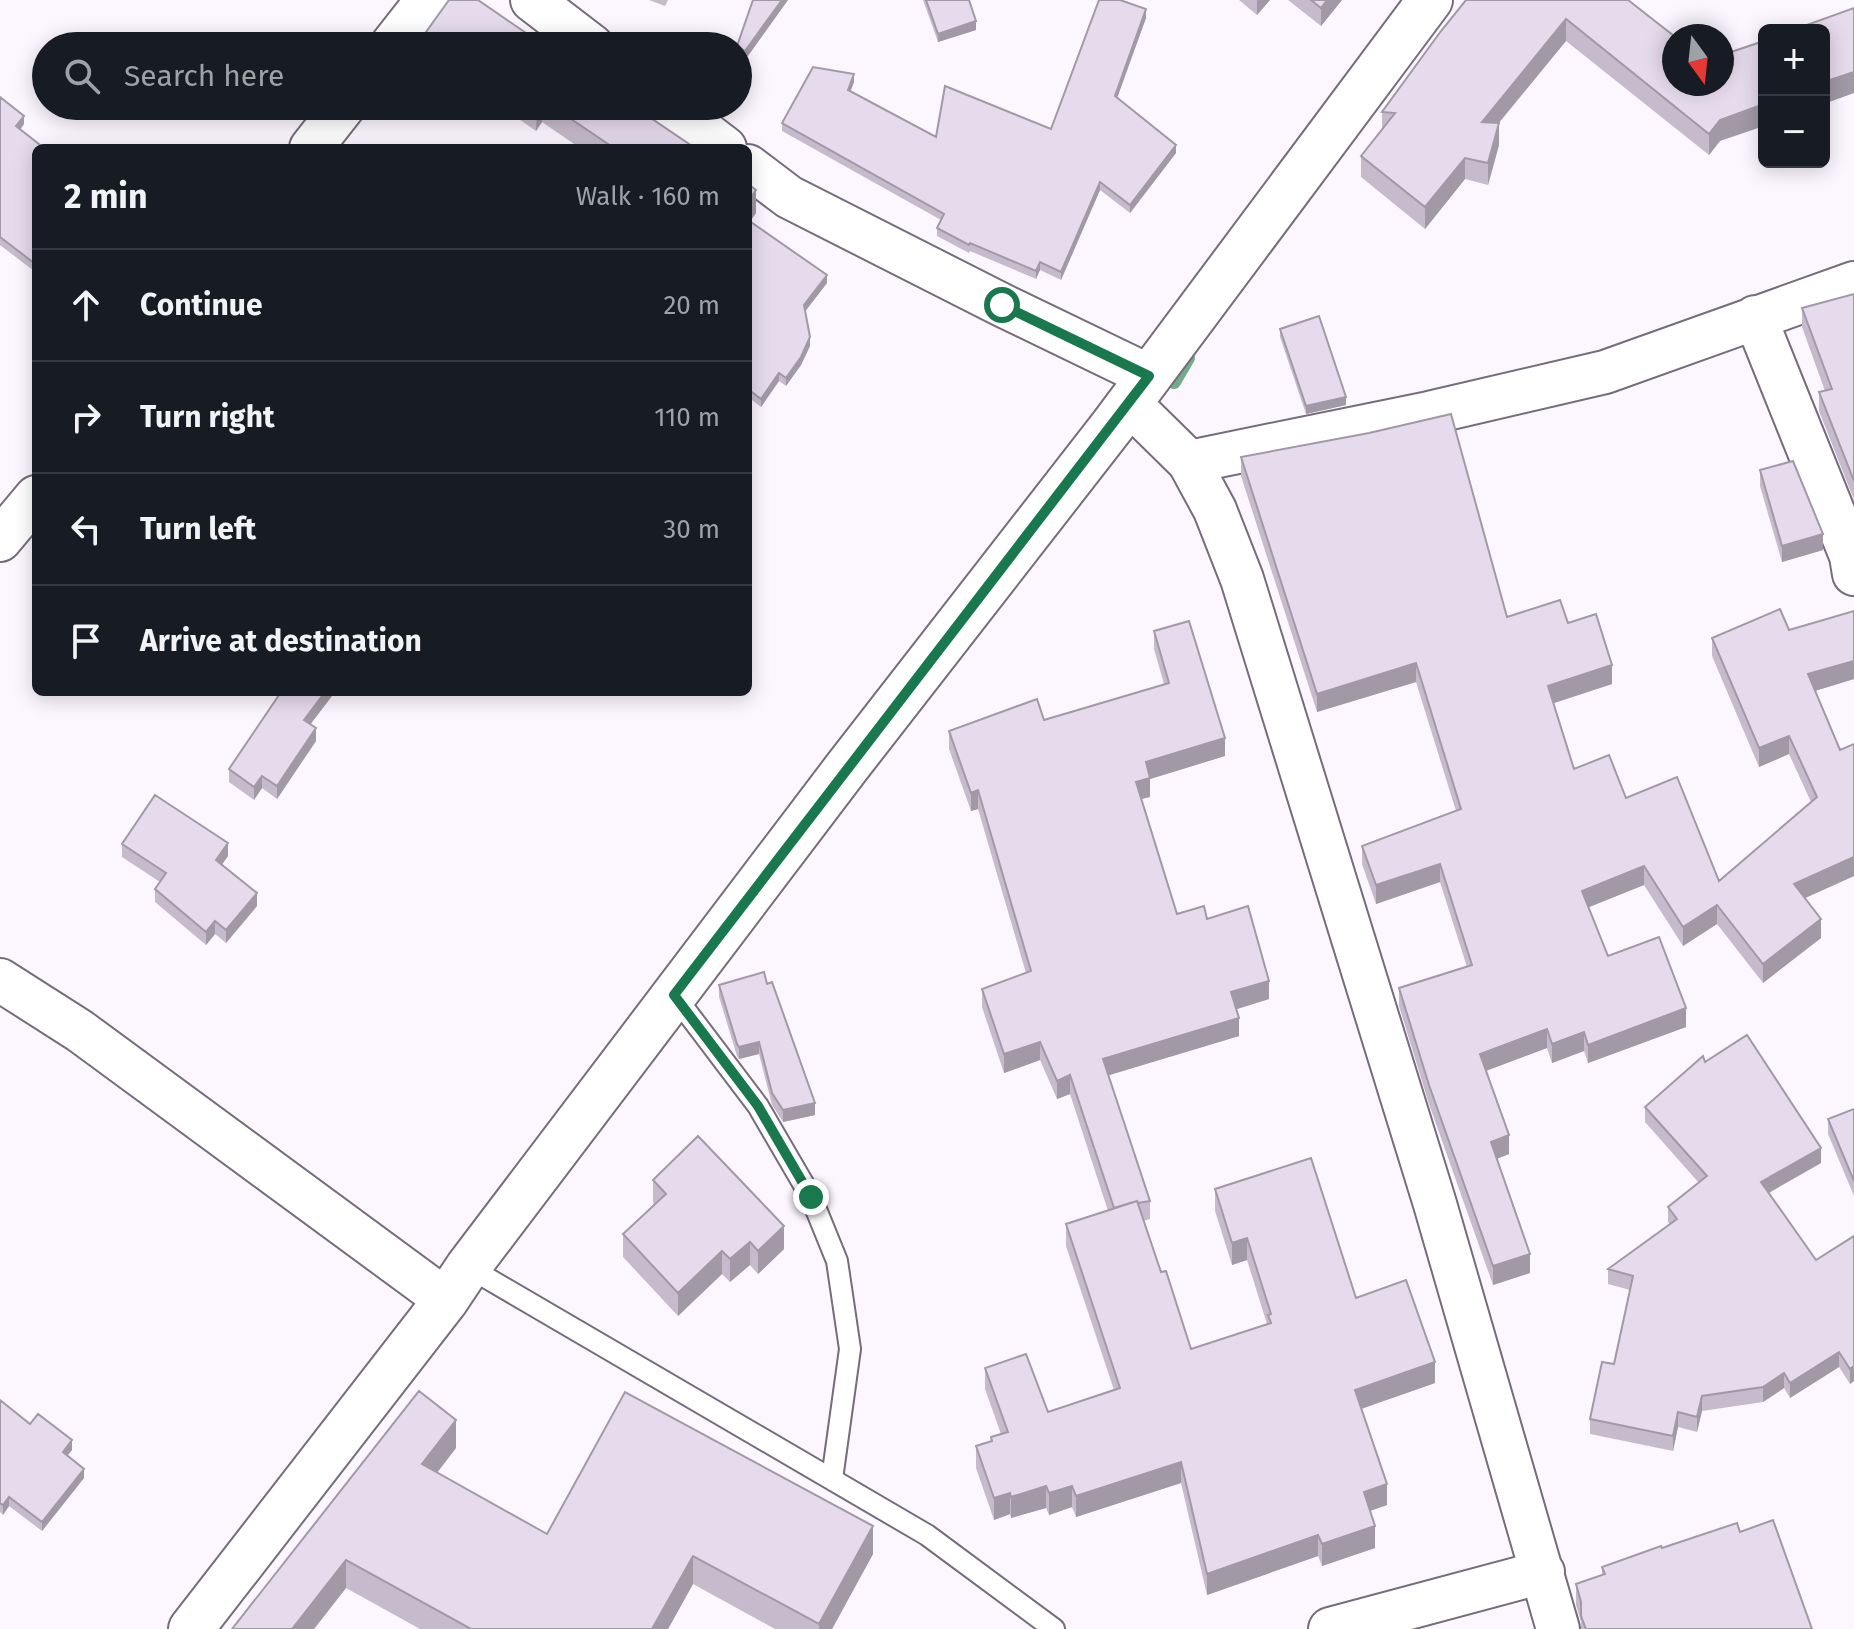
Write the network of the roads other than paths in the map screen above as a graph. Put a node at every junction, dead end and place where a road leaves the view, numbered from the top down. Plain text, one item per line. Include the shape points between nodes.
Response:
1 (427, 0) edge
2 (1430, 0) edge
3 (537, 1) edge
4 (402, 32) edge
5 (575, 32) edge
6 (333, 120) edge
7 (688, 120) edge
8 (314, 144) edge
9 (720, 144) edge
10 (752, 169) edge
11 (1854, 283) edge
12 (1755, 317) junction
13 (1139, 389) junction
14 (1189, 462) junction
15 (32, 502) edge
16 (0, 540) edge
17 (1853, 562) edge
18 (0, 980) edge
19 (674, 995) junction
20 (457, 1283) junction
21 (832, 1479) junction
22 (1543, 1572) junction
23 (191, 1629) edge
24 (1054, 1629) edge
25 (1330, 1629) edge
26 (1558, 1629) edge

1 - 4 street
2 - 13 street
3 - 5 street
6 - 8 street
7 - 9 street
10 - 13 street via 789,197 1002,305
11 - 12 street
12 - 14 street via 1605,372
12 - 17 street
13 - 14 street
13 - 19 street
14 - 22 street via 1215,510 1247,593
15 - 16 street
18 - 20 street
19 - 20 street
19 - 21 lane via 758,1106 811,1197 837,1261 850,1349
20 - 21 lane
20 - 23 street
21 - 24 lane via 927,1535
22 - 25 street
22 - 26 street

